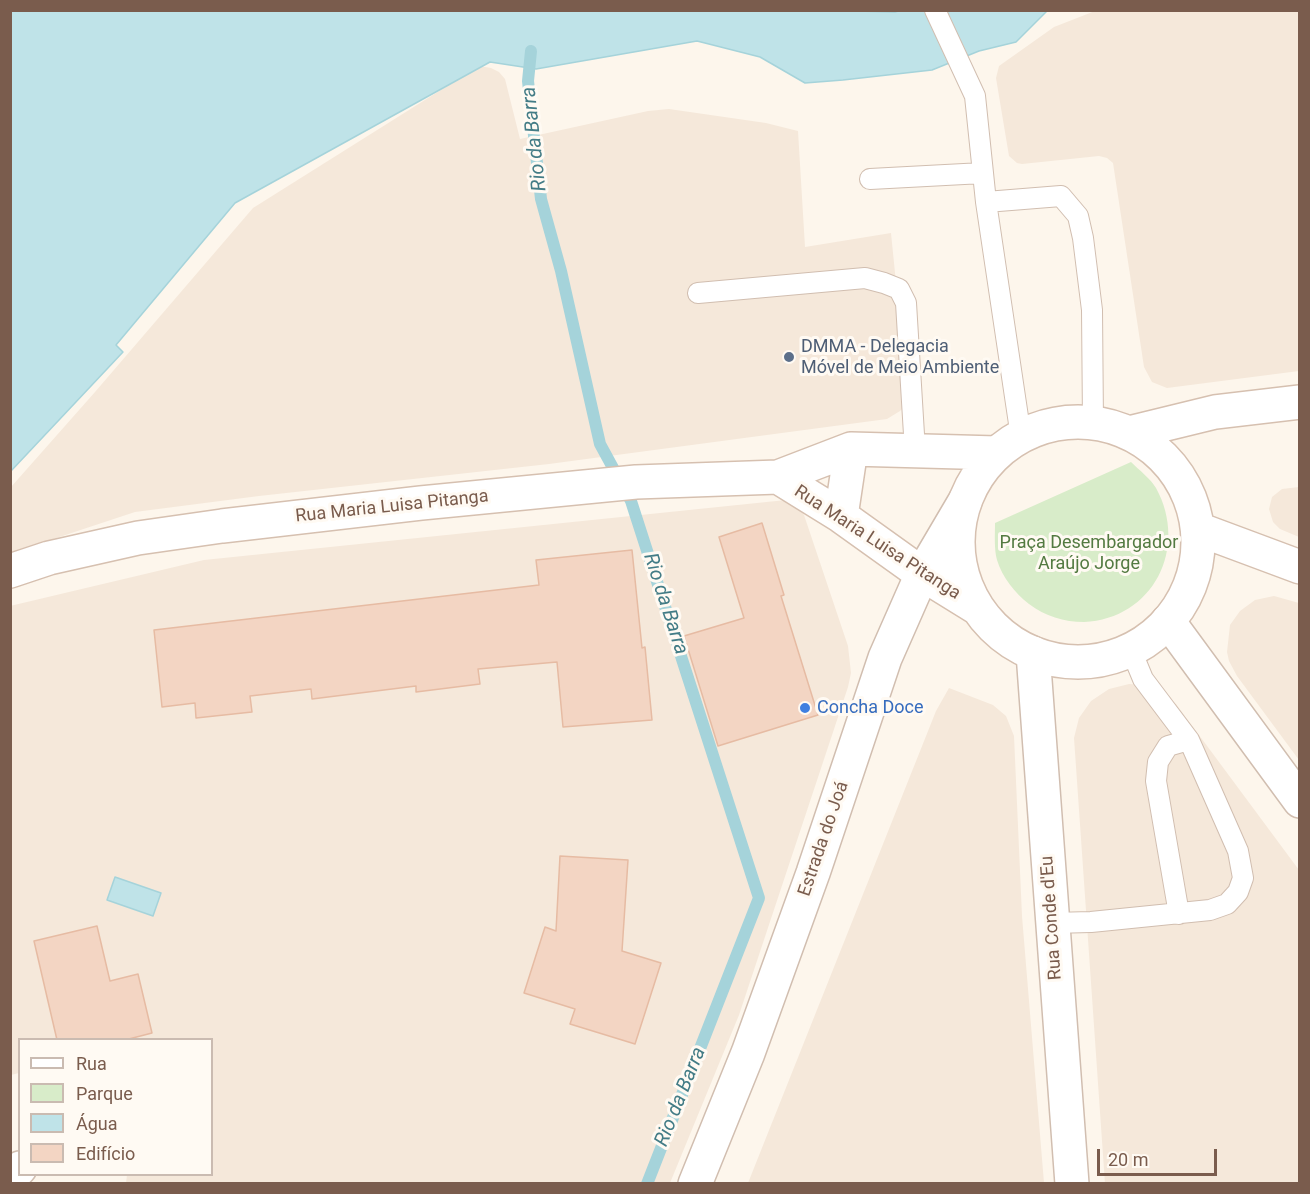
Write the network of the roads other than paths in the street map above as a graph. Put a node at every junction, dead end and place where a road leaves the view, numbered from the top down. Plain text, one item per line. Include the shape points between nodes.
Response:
1 (935, 10) edge
2 (983, 173) junction
3 (870, 179) dead end
4 (986, 202) junction
5 (698, 293) dead end
6 (1299, 402) edge
7 (1093, 423) junction
8 (1129, 433) junction
9 (1009, 445) junction
10 (851, 449) junction
11 (915, 451) junction
12 (778, 477) junction
13 (966, 501) junction
14 (841, 516) junction
15 (1198, 529) junction
16 (1299, 567) edge
17 (10, 571) edge
18 (922, 574) junction
19 (977, 608) junction
20 (1168, 621) junction
21 (1131, 650) junction
22 (1033, 653) junction
23 (1188, 740) junction
24 (1299, 801) edge
25 (1179, 914) junction
26 (1052, 922) junction
27 (695, 1184) edge
28 (1072, 1184) edge

1 - 2 lane via 975,96
2 - 3 lane
2 - 4 lane
4 - 7 lane via 1061,196 1078,216 1092,310
4 - 9 lane
5 - 11 lane via 865,278 900,289 906,303
6 - 8 street via 1215,412
7 - 8 street
7 - 9 street via 1068,422 1044,427
8 - 15 street via 1155,449 1176,472 1190,499
9 - 11 street, Rua Maria Luisa Pitanga
9 - 13 street via 978,475
10 - 11 street, Rua Maria Luisa Pitanga
10 - 12 street, Rua Maria Luisa Pitanga
10 - 14 street
12 - 14 street, Rua Maria Luisa Pitanga
12 - 17 street, Rua Maria Luisa Pitanga via 636,482 212,527 127,541
13 - 18 street, Estrada do Joá
13 - 19 street via 959,528 958,556
14 - 18 street, Rua Maria Luisa Pitanga
15 - 16 street
15 - 20 street via 1193,579 1183,602
18 - 19 street, Rua Maria Luisa Pitanga
18 - 27 street, Estrada do Joá via 885,658 797,918
19 - 22 street via 1001,635
20 - 21 street
20 - 24 street
21 - 22 street via 1082,662
21 - 23 lane via 1143,679
22 - 26 street, Rua Conde d'Eu
23 - 25 lane via 1168,746 1158,762 1156,781
23 - 25 lane via 1238,850 1243,878 1239,892 1227,904
25 - 26 lane
26 - 28 street, Rua Conde d'Eu

